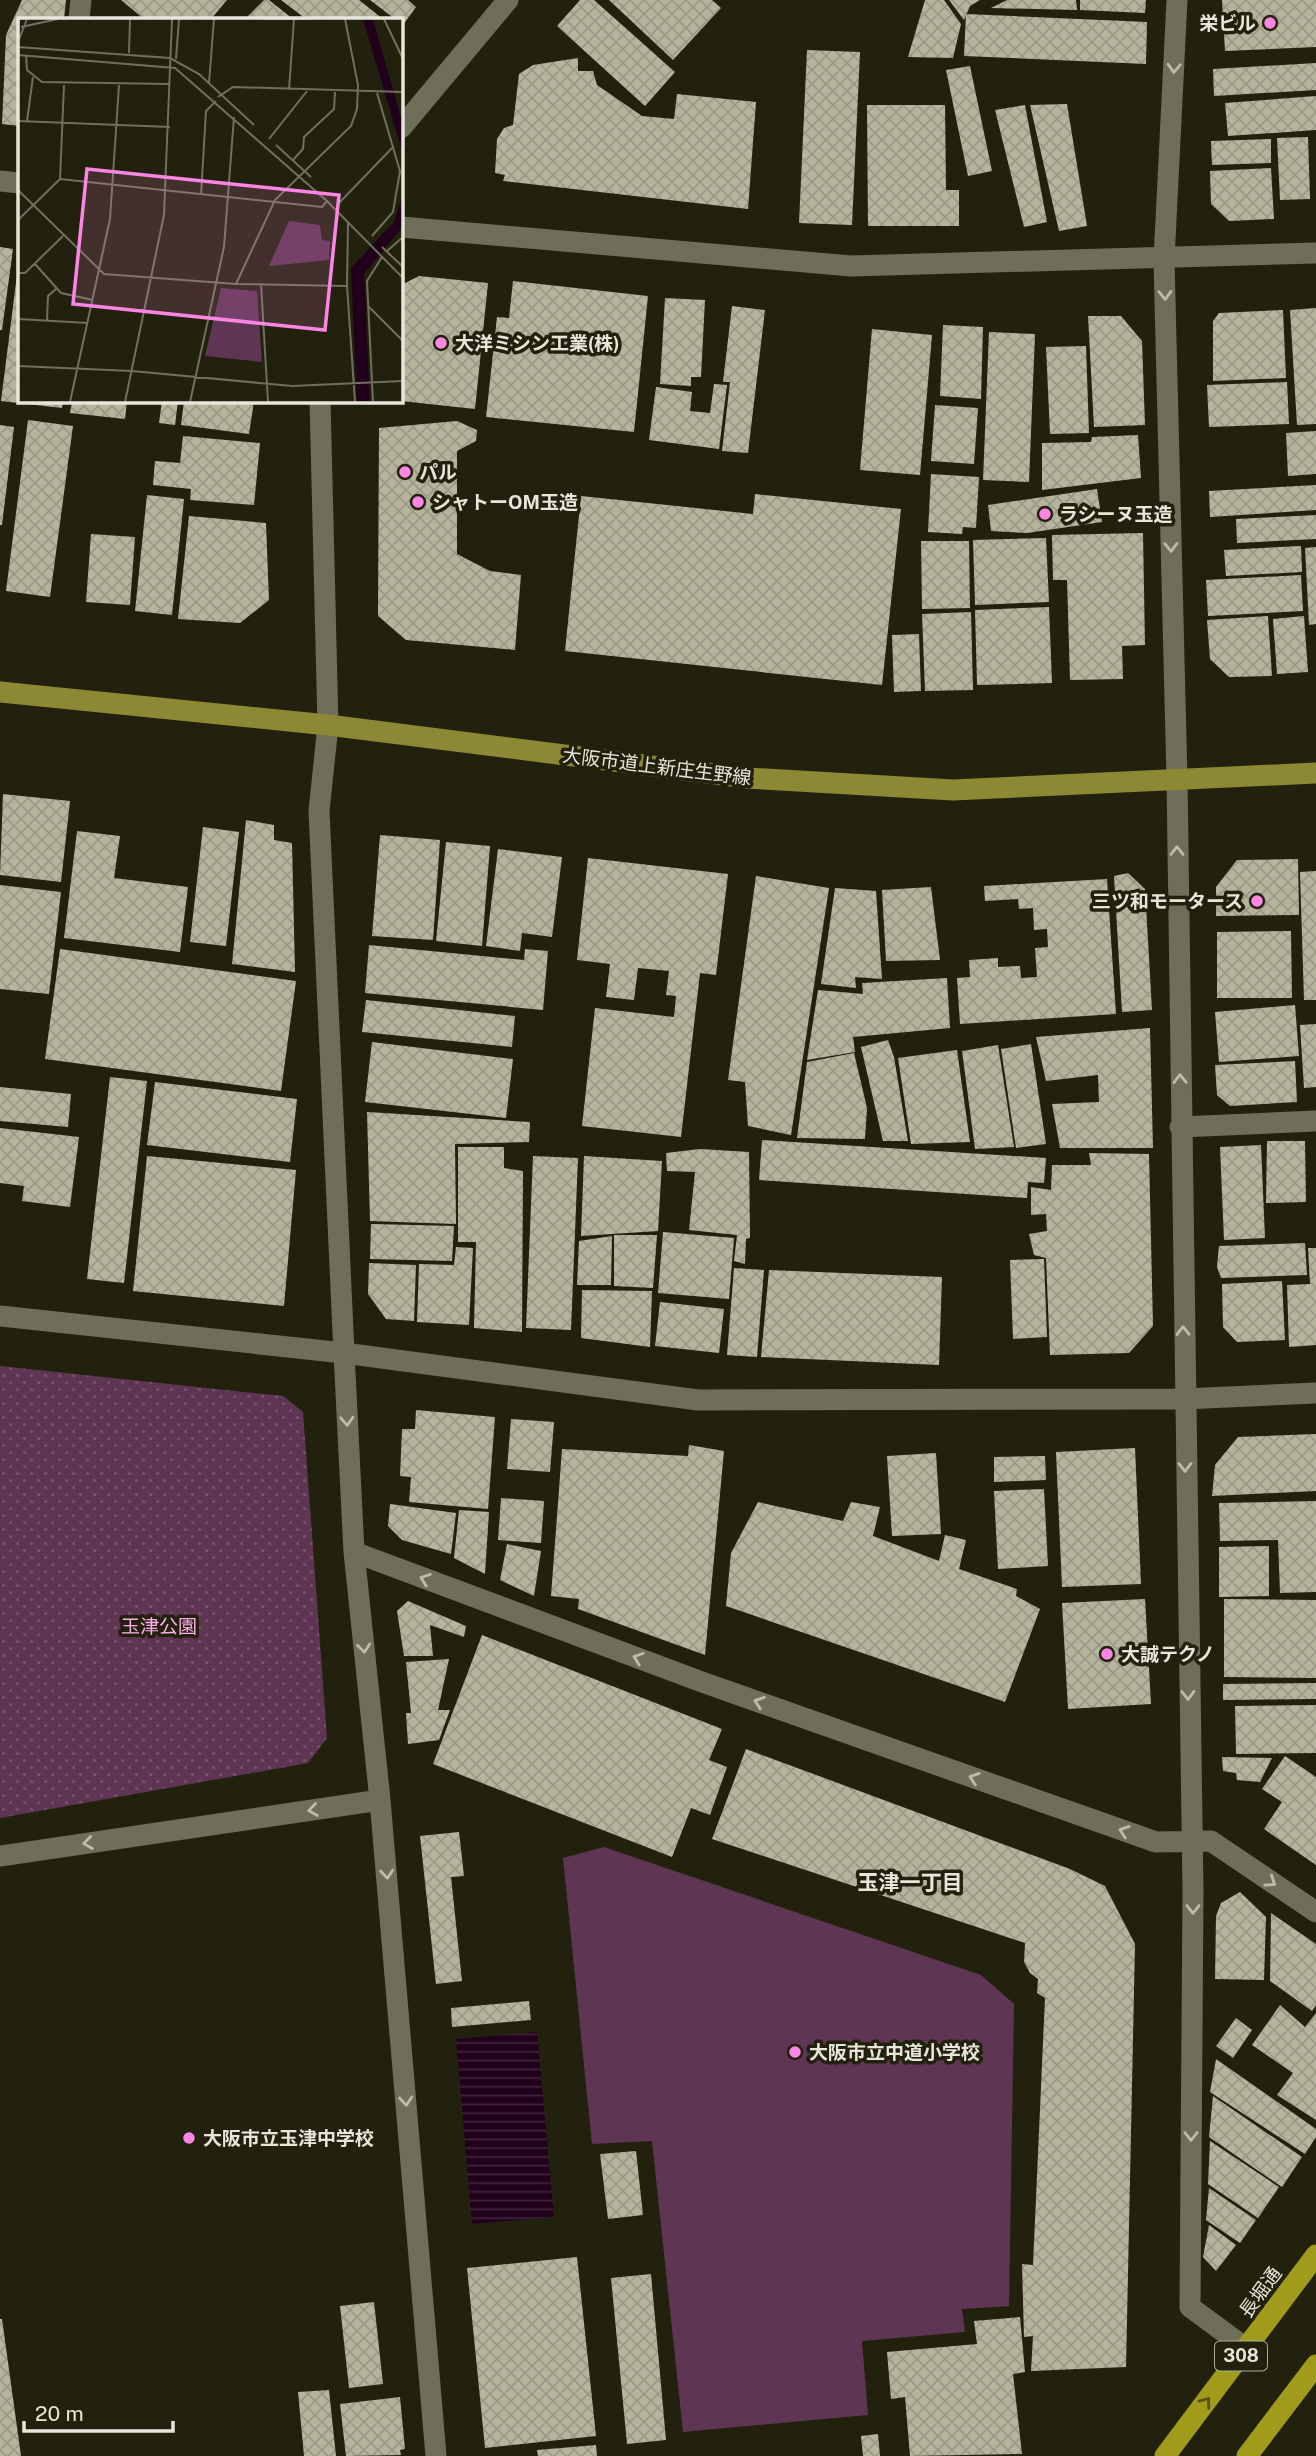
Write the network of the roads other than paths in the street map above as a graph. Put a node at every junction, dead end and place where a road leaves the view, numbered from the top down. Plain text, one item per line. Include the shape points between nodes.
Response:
1 (81, 0) edge
2 (508, 0) edge
3 (1177, 0) edge
4 (79, 18) edge
5 (402, 127) edge
6 (0, 181) edge
7 (18, 183) edge
8 (402, 227) edge
9 (1316, 253) edge
10 (1164, 260) junction
11 (320, 402) edge
12 (0, 692) edge
13 (328, 725) junction
14 (1316, 773) edge
15 (1177, 779) junction
16 (1316, 1121) edge
17 (1180, 1127) junction
18 (0, 1316) edge
19 (344, 1353) junction
20 (1316, 1393) edge
21 (1184, 1399) junction
22 (354, 1552) junction
23 (380, 1800) junction
24 (1191, 1841) junction
25 (0, 1856) edge
26 (1316, 1913) edge
27 (1316, 2255) edge
28 (1247, 2349) junction
29 (1316, 2365) edge
30 (436, 2456) edge
31 (1165, 2456) edge
32 (1247, 2456) edge

1 - 4 street
2 - 5 street
3 -> 10 street
6 - 7 street
8 - 10 street via 851,266
9 - 10 street
10 -> 15 street
11 - 13 street
12 - 13 main road, 大阪市道上新庄生野線
13 - 15 main road, 大阪市道上新庄生野線 via 761,779 953,790
13 - 19 street via 319,811
14 - 15 main road, 大阪市道上新庄生野線
17 -> 15 street
16 - 17 street
21 -> 17 street
18 - 19 street
19 - 21 street via 698,1400
19 -> 22 street
20 - 21 street
21 -> 24 street
22 -> 23 street
24 -> 22 street via 1156,1842 702,1682
23 -> 25 street
23 -> 30 street
24 -> 26 street via 1211,1841
24 -> 28 street via 1190,2307
27 - 28 highway, 長堀通 / 308
31 -> 28 highway, 長堀通 / 308
29 - 32 highway

